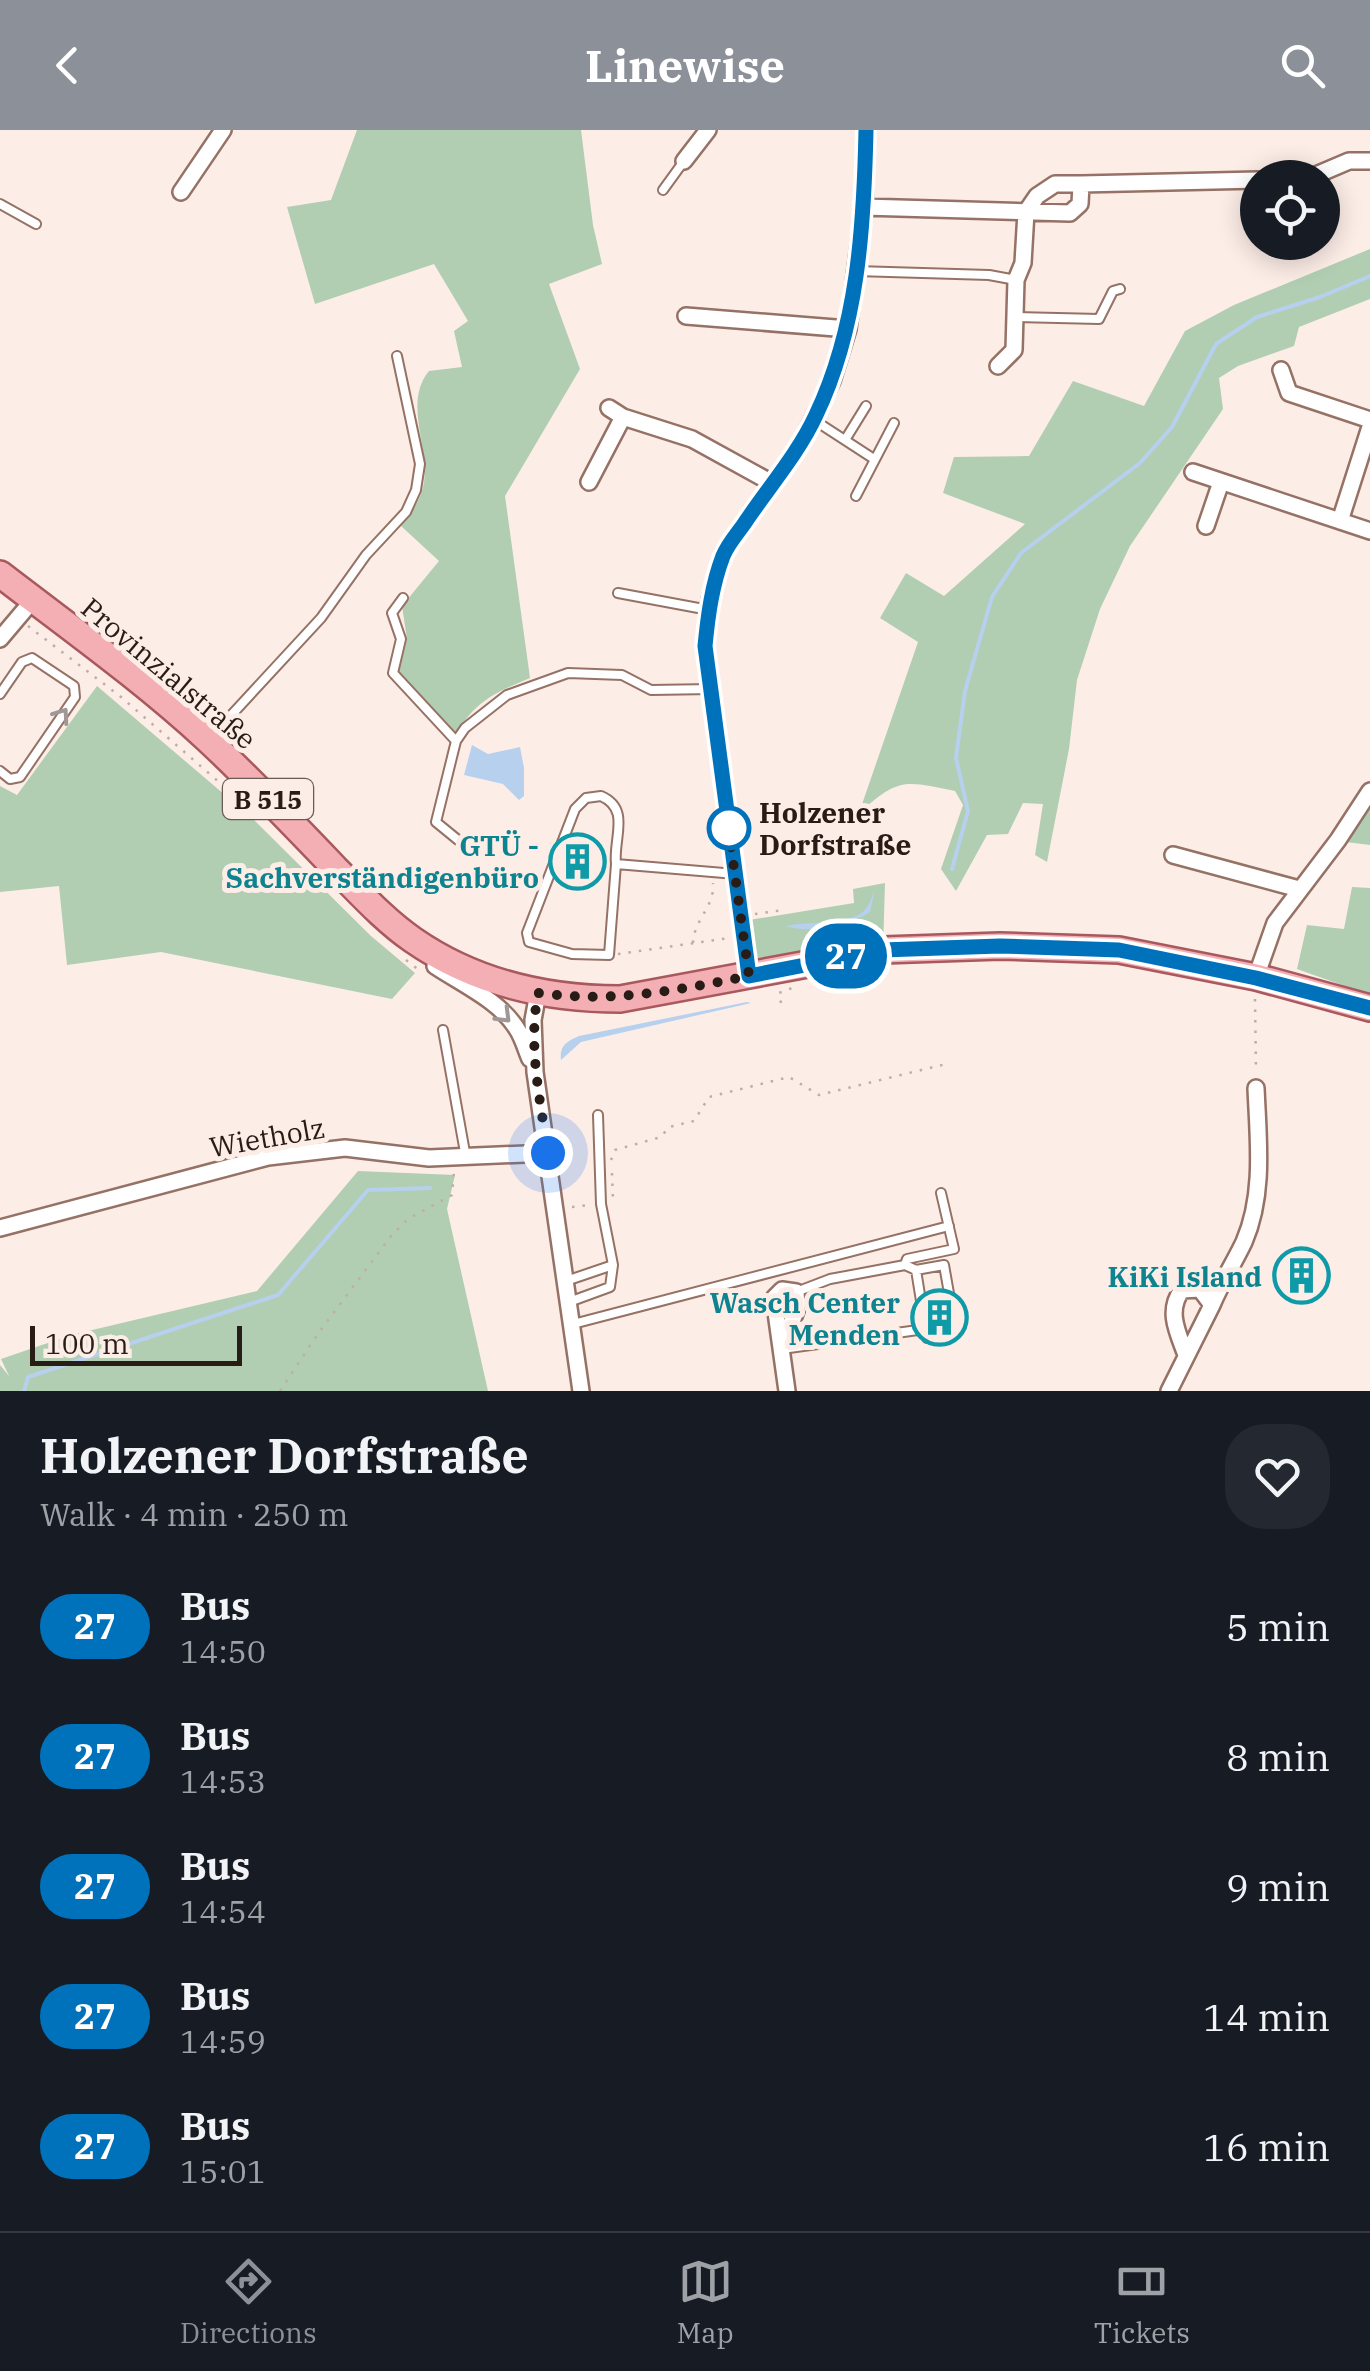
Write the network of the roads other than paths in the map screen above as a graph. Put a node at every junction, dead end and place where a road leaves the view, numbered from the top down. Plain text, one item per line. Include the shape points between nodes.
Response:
1 (224, 130) edge
2 (708, 130) edge
3 (866, 130) edge
4 (684, 161) joint
5 (1370, 161) edge
6 (1340, 165) edge
7 (1240, 180) edge
8 (1081, 184) junction
9 (663, 190) dead end
10 (181, 192) dead end
11 (0, 204) edge
12 (864, 207) junction
13 (1026, 212) junction
14 (36, 224) dead end
15 (856, 272) junction
16 (1016, 280) junction
17 (1120, 289) dead end
18 (686, 316) dead end
19 (1015, 318) junction
20 (848, 329) junction
21 (397, 356) dead end
22 (998, 366) dead end
23 (1281, 370) dead end
24 (1289, 393) junction
25 (866, 406) dead end
26 (1281, 409) dead end
27 (814, 420) junction
28 (894, 423) dead end
29 (1370, 424) edge
30 (845, 440) junction
31 (874, 460) junction
32 (1193, 472) dead end
33 (590, 482) dead end
34 (1221, 482) junction
35 (772, 484) junction
36 (856, 496) dead end
37 (1340, 521) junction
38 (1206, 526) dead end
39 (1370, 531) edge
40 (0, 574) edge
41 (618, 593) dead end
42 (403, 598) dead end
43 (25, 609) junction
44 (709, 610) junction
45 (0, 638) edge
46 (712, 689) junction
47 (0, 694) edge
48 (208, 740) junction
49 (456, 741) junction
50 (0, 772) edge
51 (1370, 791) edge
52 (458, 840) dead end
53 (1173, 855) dead end
54 (616, 864) junction
55 (736, 874) junction
56 (1300, 888) junction
57 (378, 911) junction
58 (749, 976) junction
59 (1256, 978) junction
60 (538, 993) junction
61 (1370, 1008) edge
62 (443, 1030) dead end
63 (535, 1072) junction
64 (1256, 1088) road end
65 (598, 1115) dead end
66 (548, 1153) junction
67 (464, 1159) junction
68 (942, 1193) dead end
69 (949, 1226) junction
70 (0, 1228) edge
71 (613, 1264) junction
72 (905, 1265) junction
73 (916, 1270) junction
74 (566, 1282) junction
75 (796, 1292) joint
76 (569, 1302) junction
77 (1212, 1304) junction
78 (574, 1324) junction
79 (925, 1329) junction
80 (782, 1349) junction
81 (1186, 1356) junction
82 (582, 1391) edge
83 (787, 1391) edge
84 (1169, 1391) edge

1 - 10 street
2 - 4 street
3 - 12 street
4 - 9 lane
5 - 6 street
7 - 8 street
8 - 13 street via 1055,184
8 - 13 street via 1080,204 1070,213
11 - 14 lane
12 - 13 street
12 - 15 street
13 - 16 street
15 - 16 lane
15 - 20 street
16 - 19 street
17 - 19 lane via 1099,319
18 - 20 street
19 - 22 street via 1014,350
20 - 27 street
21 - 48 lane via 420,464 412,502 321,618
23 - 24 street
24 - 26 street
24 - 29 street
25 - 30 lane
27 - 30 lane
27 - 35 street
28 - 31 lane
29 - 37 street
30 - 31 lane
31 - 36 lane
32 - 34 street
33 - 35 street via 616,412 692,439
34 - 37 street
34 - 38 street
35 - 44 street via 724,552
37 - 39 street
40 - 43 main road, Provinzialstraße / B 515
41 - 44 lane
42 - 49 lane via 392,613 400,639 393,673
43 - 45 street
43 - 48 main road, Provinzialstraße / B 515 via 154,692
44 - 46 street via 705,646
46 - 49 lane via 651,690 622,674 568,673 507,694
46 - 55 street
50 -> 47 lane via 20,777 76,692 32,658
48 - 57 main road, Provinzialstraße / B 515
49 - 52 lane via 436,822
51 - 56 street
53 - 56 street
54 - 54 lane via 609,955 529,942 575,809 586,798 601,796 617,807
54 - 55 lane
55 - 58 street
56 - 59 street via 1275,923
57 - 60 main road, Provinzialstraße / B 515 via 455,965
57 -> 63 street, Provinzialstraße via 382,924 414,953 505,1015
58 - 59 main road, Provinzialstraße / B 515 via 882,950 1000,946 1119,950
58 - 60 main road, Provinzialstraße / B 515 via 620,998
59 - 61 main road, Provinzialstraße / B 515
60 - 63 street
62 - 67 lane
63 - 66 street
64 - 77 street via 1260,1149 1253,1212
65 - 71 lane
66 - 67 street, Wietholz
66 - 74 street
67 - 70 street, Wietholz via 345,1148 268,1158
68 - 69 lane
69 - 72 lane via 954,1249 907,1259
69 - 78 lane
71 - 74 lane
71 - 76 lane via 610,1287
72 - 73 lane
72 - 75 lane
73 - 79 lane
73 - 79 lane via 944,1265 956,1332 927,1338
74 - 76 street
75 - 80 street
76 - 78 street
77 - 81 street
77 - 81 street via 1200,1289 1182,1290 1174,1301
78 - 82 street
79 - 80 lane
80 - 83 street
81 - 84 street

